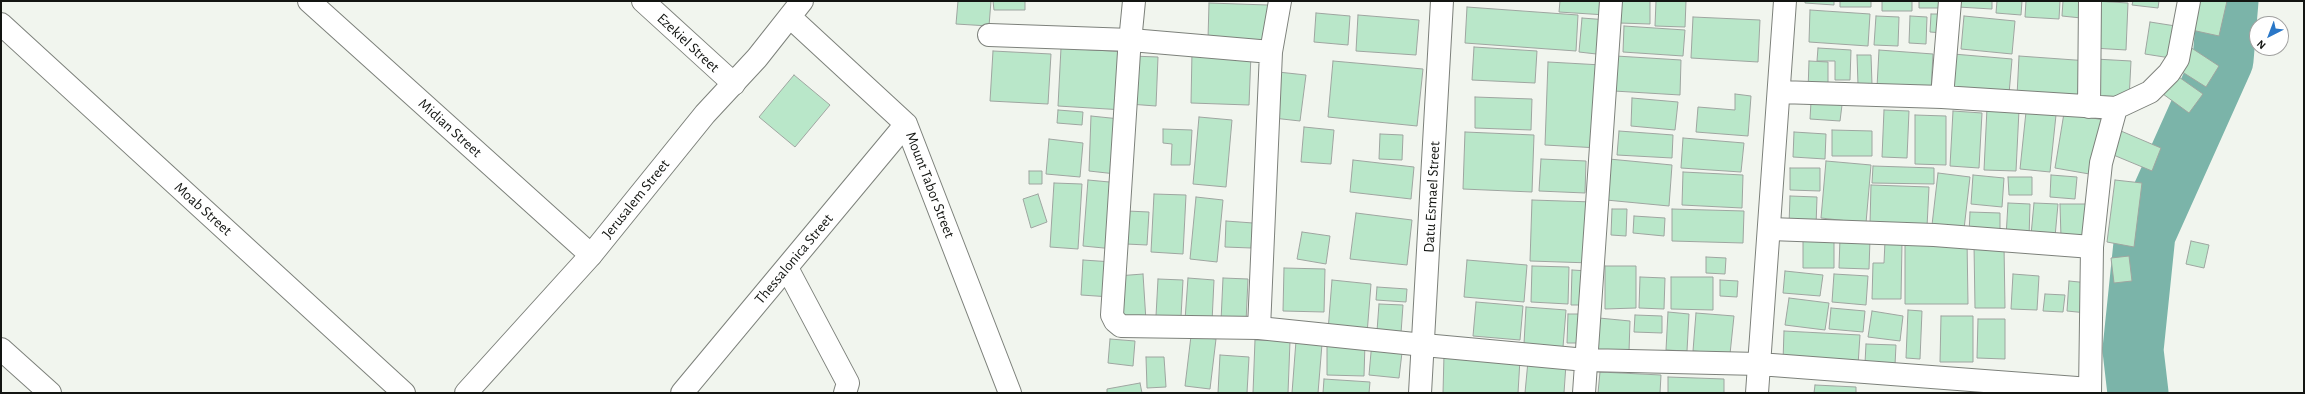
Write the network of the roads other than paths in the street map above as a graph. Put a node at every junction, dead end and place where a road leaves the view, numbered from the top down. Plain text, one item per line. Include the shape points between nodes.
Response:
1 (309, 1) edge
2 (643, 1) edge
3 (1134, 1) edge
4 (1280, 1) edge
5 (1442, 1) edge
6 (1611, 1) edge
7 (1785, 1) edge
8 (1950, 1) edge
9 (2090, 1) edge
10 (2190, 1) edge
11 (796, 9) edge
12 (1, 24) edge
13 (989, 35) dead end
14 (1130, 40) junction
15 (1271, 52) junction
16 (734, 84) junction
17 (1779, 92) junction
18 (1942, 97) junction
19 (2089, 108) junction
20 (2116, 108) junction
21 (906, 124) junction
22 (1770, 229) junction
23 (2092, 247) junction
24 (591, 255) junction
25 (787, 268) junction
26 (1259, 328) junction
27 (1424, 345) junction
28 (1, 349) edge
29 (1586, 360) junction
30 (1759, 364) junction
31 (2090, 391) edge
32 (50, 393) edge
33 (404, 393) edge
34 (466, 393) edge
35 (682, 393) edge
36 (845, 393) edge
37 (1010, 393) edge
38 (1420, 393) edge
39 (1584, 393) edge
40 (1757, 393) edge

1 - 24 street, Midian Street
2 - 16 street, Ezekiel Street
3 - 14 street
4 - 15 street
5 - 27 street, Datu Esmael Street
6 - 29 street
7 - 17 street
8 - 18 street
9 - 19 street
10 - 20 street via 2178,59 2172,68 2150,92
11 - 16 street, Jerusalem Street
11 - 21 street, Mount Tabor Street
12 - 33 street, Moab Street
13 - 14 street
14 - 15 street
14 - 26 street via 1112,315 1121,326
15 - 26 street
16 - 24 street, Jerusalem Street via 706,114
17 - 18 street
17 - 22 street
18 - 19 street
19 - 20 street
20 - 23 street via 2101,163
21 - 25 street, Thessalonica Street
21 - 37 street, Mount Tabor Street
22 - 23 street via 1934,235
22 - 30 street
23 - 31 street
24 - 34 street, Jerusalem Street
25 - 35 street, Thessalonica Street
25 - 36 street via 848,383
26 - 27 street
27 - 29 street
27 - 38 street, Datu Esmael Street
28 - 32 street
29 - 30 street
29 - 39 street
30 - 31 street
30 - 40 street

